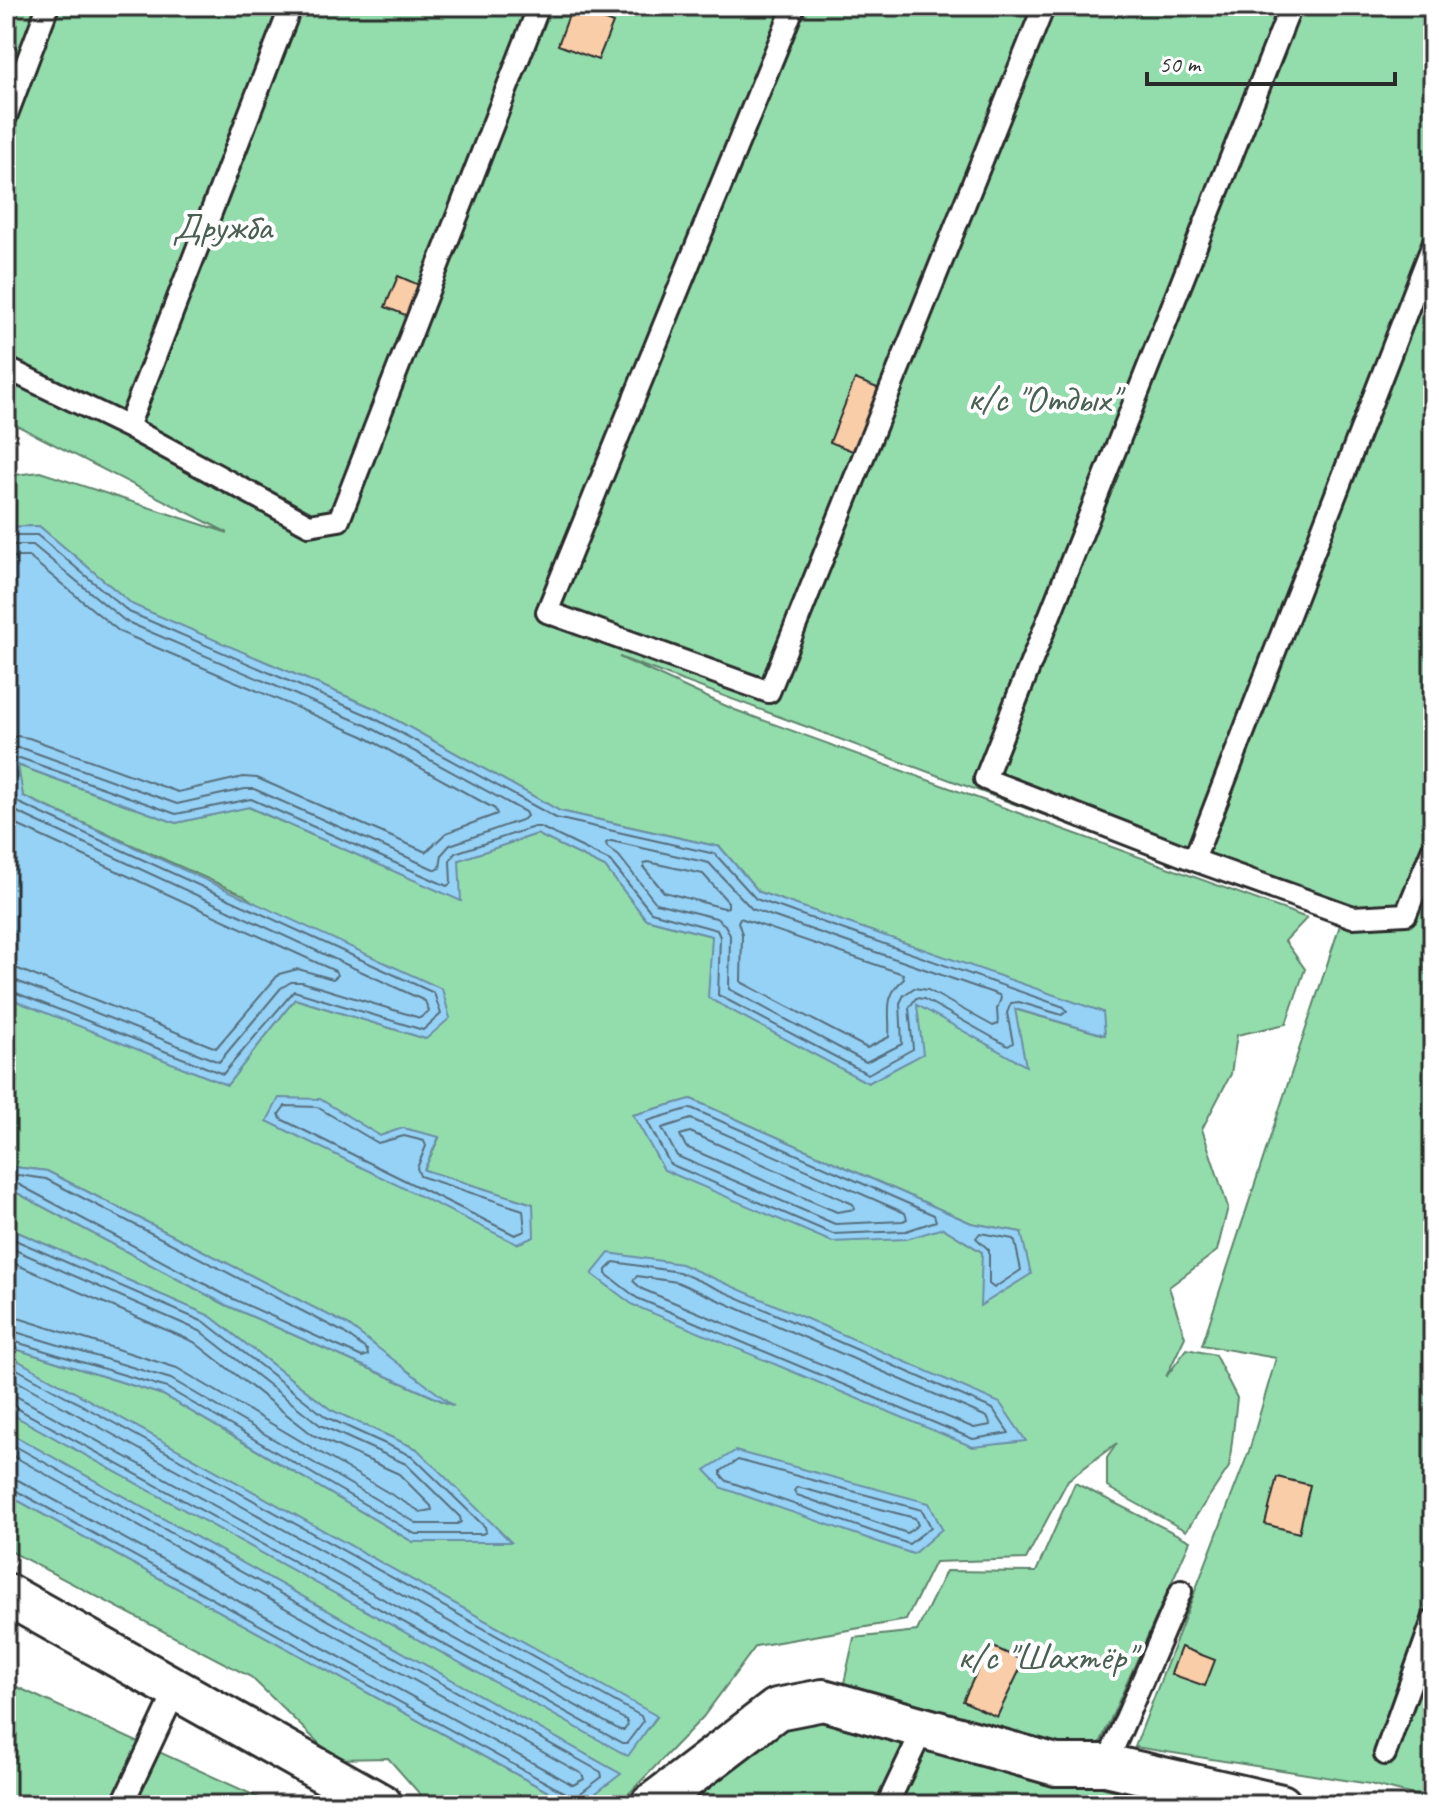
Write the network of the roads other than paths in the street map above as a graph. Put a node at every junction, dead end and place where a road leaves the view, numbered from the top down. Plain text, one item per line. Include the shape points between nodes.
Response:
1 (48, 6) edge
2 (291, 6) edge
3 (539, 6) edge
4 (794, 6) edge
5 (1044, 6) edge
6 (1291, 6) edge
7 (6, 117) edge
8 (1433, 244) edge
9 (6, 368) edge
10 (128, 427) junction
11 (1433, 848) edge
12 (1194, 860) junction
13 (1181, 1591) dead end
14 (11, 1603) edge
15 (1433, 1620) edge
16 (177, 1688) junction
17 (924, 1727) junction
18 (1385, 1754) dead end
19 (1106, 1765) junction
20 (122, 1805) edge
21 (381, 1805) edge
22 (651, 1805) edge
23 (887, 1805) edge
24 (1281, 1805) edge

1 - 7 lane
2 - 10 lane
3 - 10 lane via 339,520 309,525
4 - 5 lane via 547,612 769,692
6 - 12 lane via 985,779
8 - 12 lane
9 - 10 lane
11 - 12 lane via 1406,914 1353,917
13 - 19 lane
14 - 16 street
15 - 18 lane
16 - 20 lane
16 - 21 street
17 - 19 street via 1056,1765
17 - 22 street via 823,1700 777,1709
17 - 23 lane
19 - 24 street

